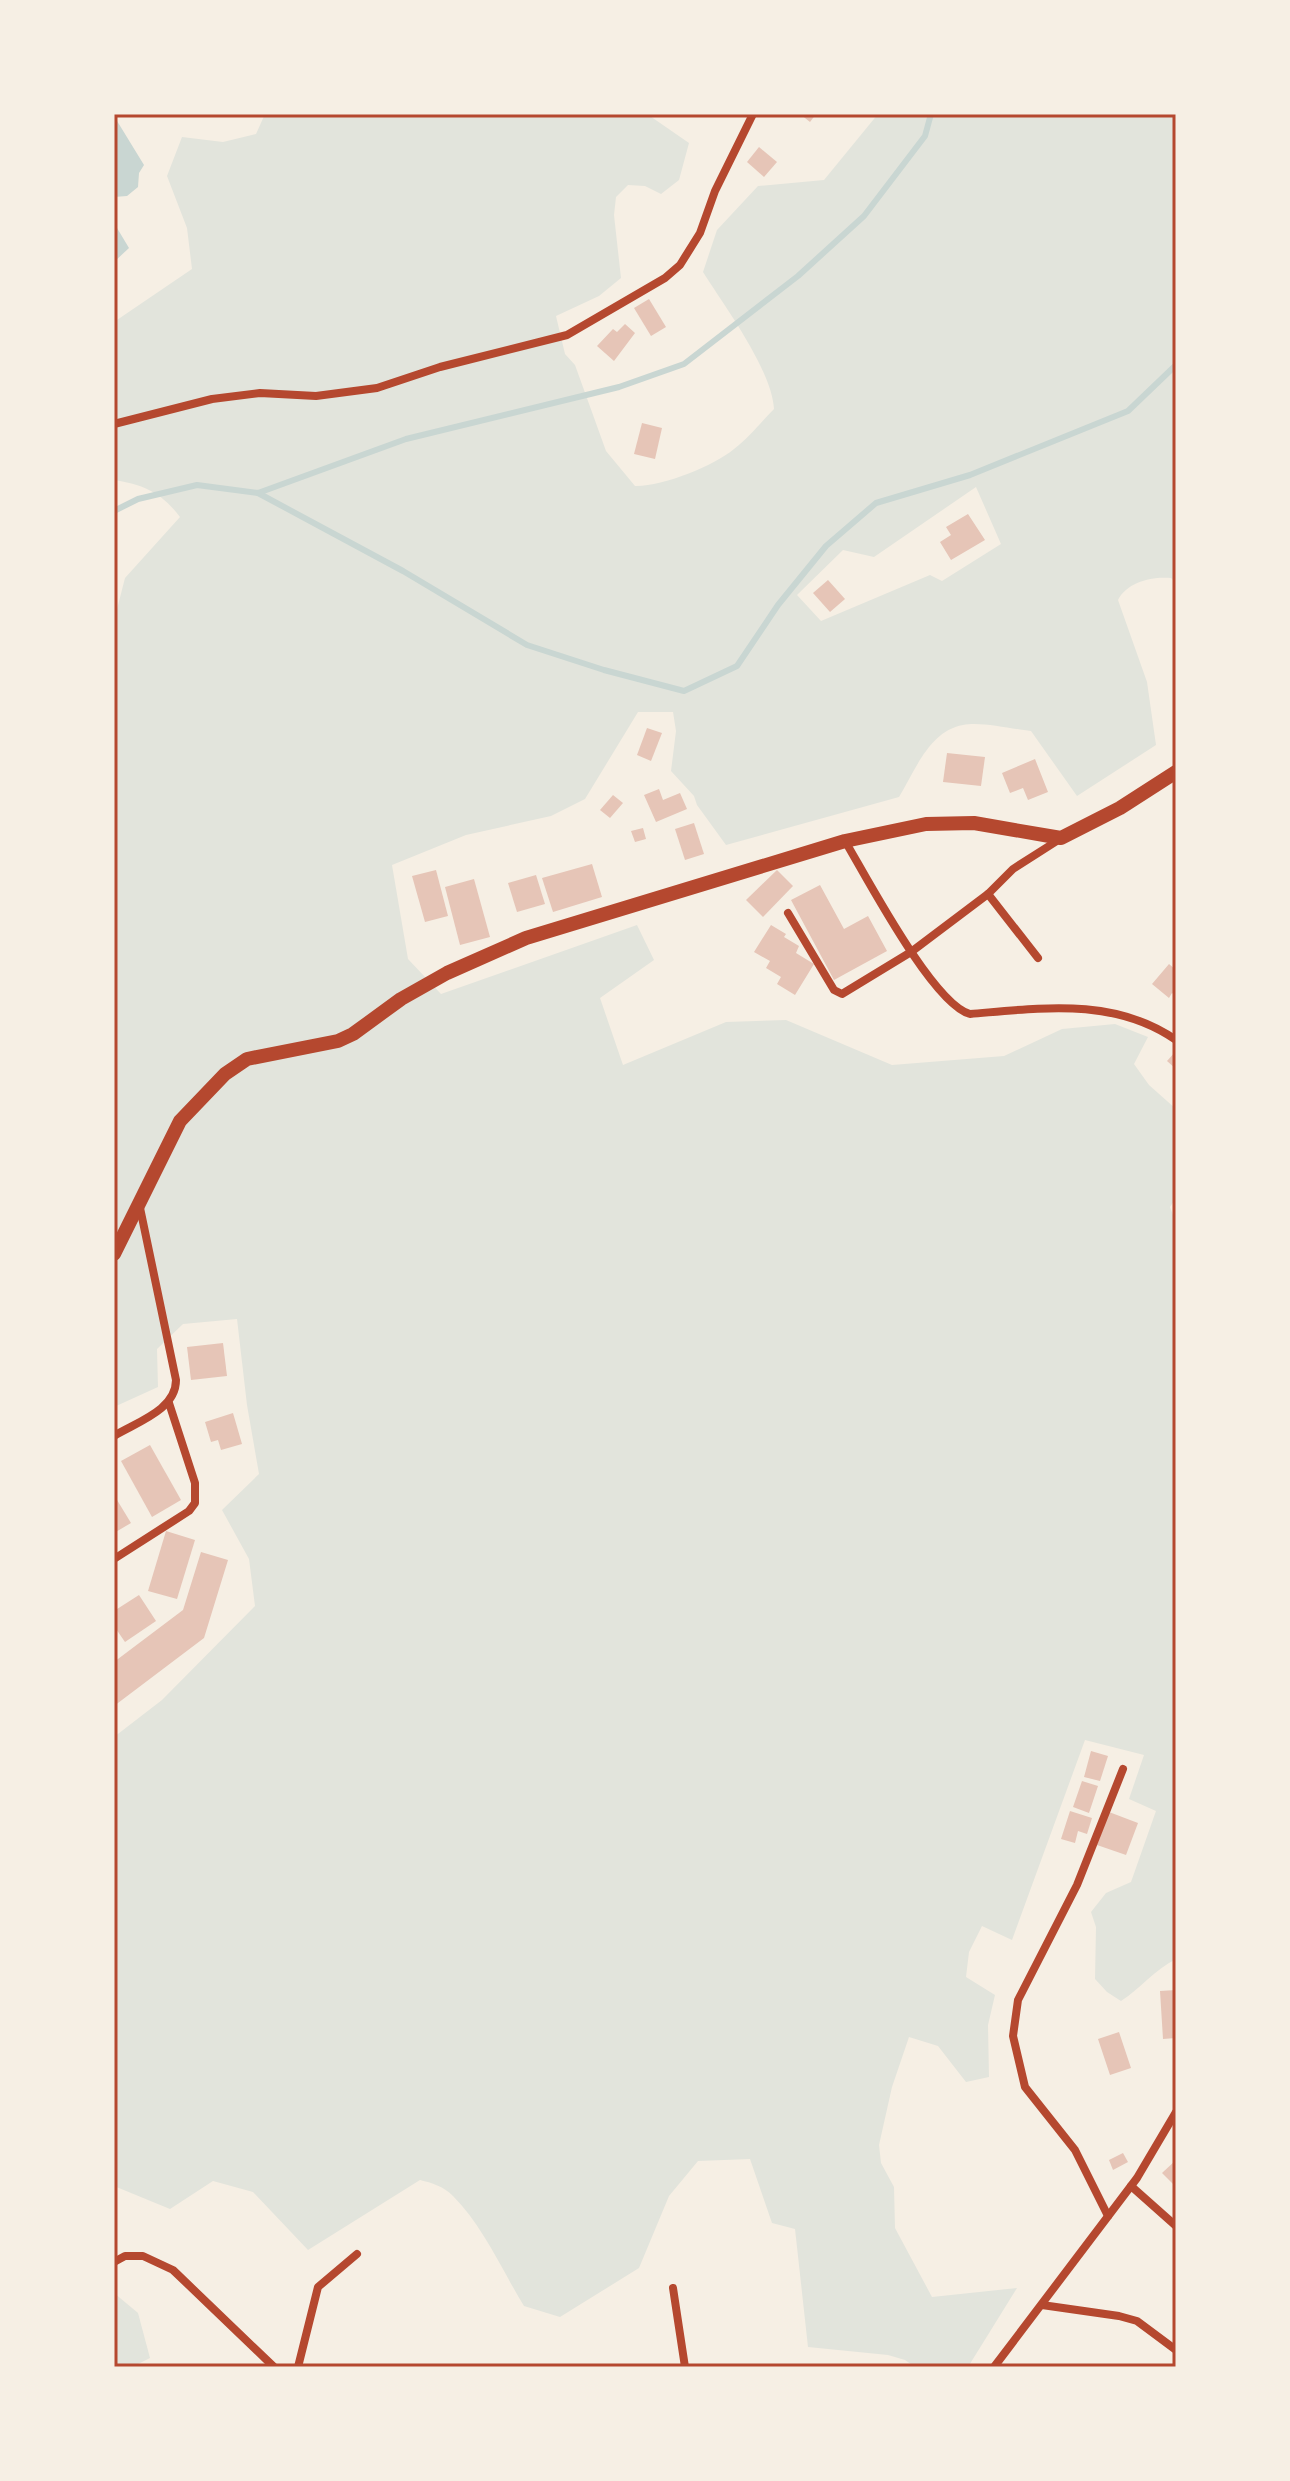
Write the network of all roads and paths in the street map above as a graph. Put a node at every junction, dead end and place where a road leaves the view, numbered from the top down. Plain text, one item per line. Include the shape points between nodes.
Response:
1 (753, 114) edge
2 (114, 424) edge
3 (1176, 772) edge
4 (1061, 838) junction
5 (845, 841) junction
6 (988, 894) junction
7 (788, 913) dead end
8 (911, 952) junction
9 (1038, 958) dead end
10 (1176, 1040) edge
11 (139, 1202) junction
12 (114, 1254) edge
13 (169, 1403) junction
14 (114, 1436) edge
15 (114, 1559) edge
16 (1123, 1769) dead end
17 (1176, 2112) edge
18 (1131, 2186) junction
19 (1108, 2216) junction
20 (1176, 2226) edge
21 (357, 2254) dead end
22 (114, 2262) edge
23 (673, 2288) dead end
24 (1042, 2305) junction
25 (1176, 2350) edge
26 (274, 2367) edge
27 (298, 2367) edge
28 (685, 2367) edge
29 (994, 2367) edge

1 - 2 street via 700,233 680,265 567,335 377,388 212,399
3 - 4 street
4 - 5 street via 947,822
4 - 6 street via 1013,869
5 - 8 street
5 - 11 street via 526,938 447,973 338,1041 247,1059 180,1121
6 - 8 street
6 - 9 street
7 - 8 street via 834,990 842,994
8 - 10 street via 960,1011 1085,1008 1130,1016
11 - 12 street
11 - 13 street via 176,1380
13 - 14 street
13 - 15 street via 195,1483 195,1503
16 - 19 street via 1077,1885 1018,2000 1013,2036 1025,2087 1075,2150
17 - 18 street
18 - 19 street
18 - 20 street
19 - 24 street
21 - 27 street via 318,2287
22 - 26 street via 143,2256 173,2270
23 - 28 street
24 - 25 street via 1137,2321
24 - 29 street

